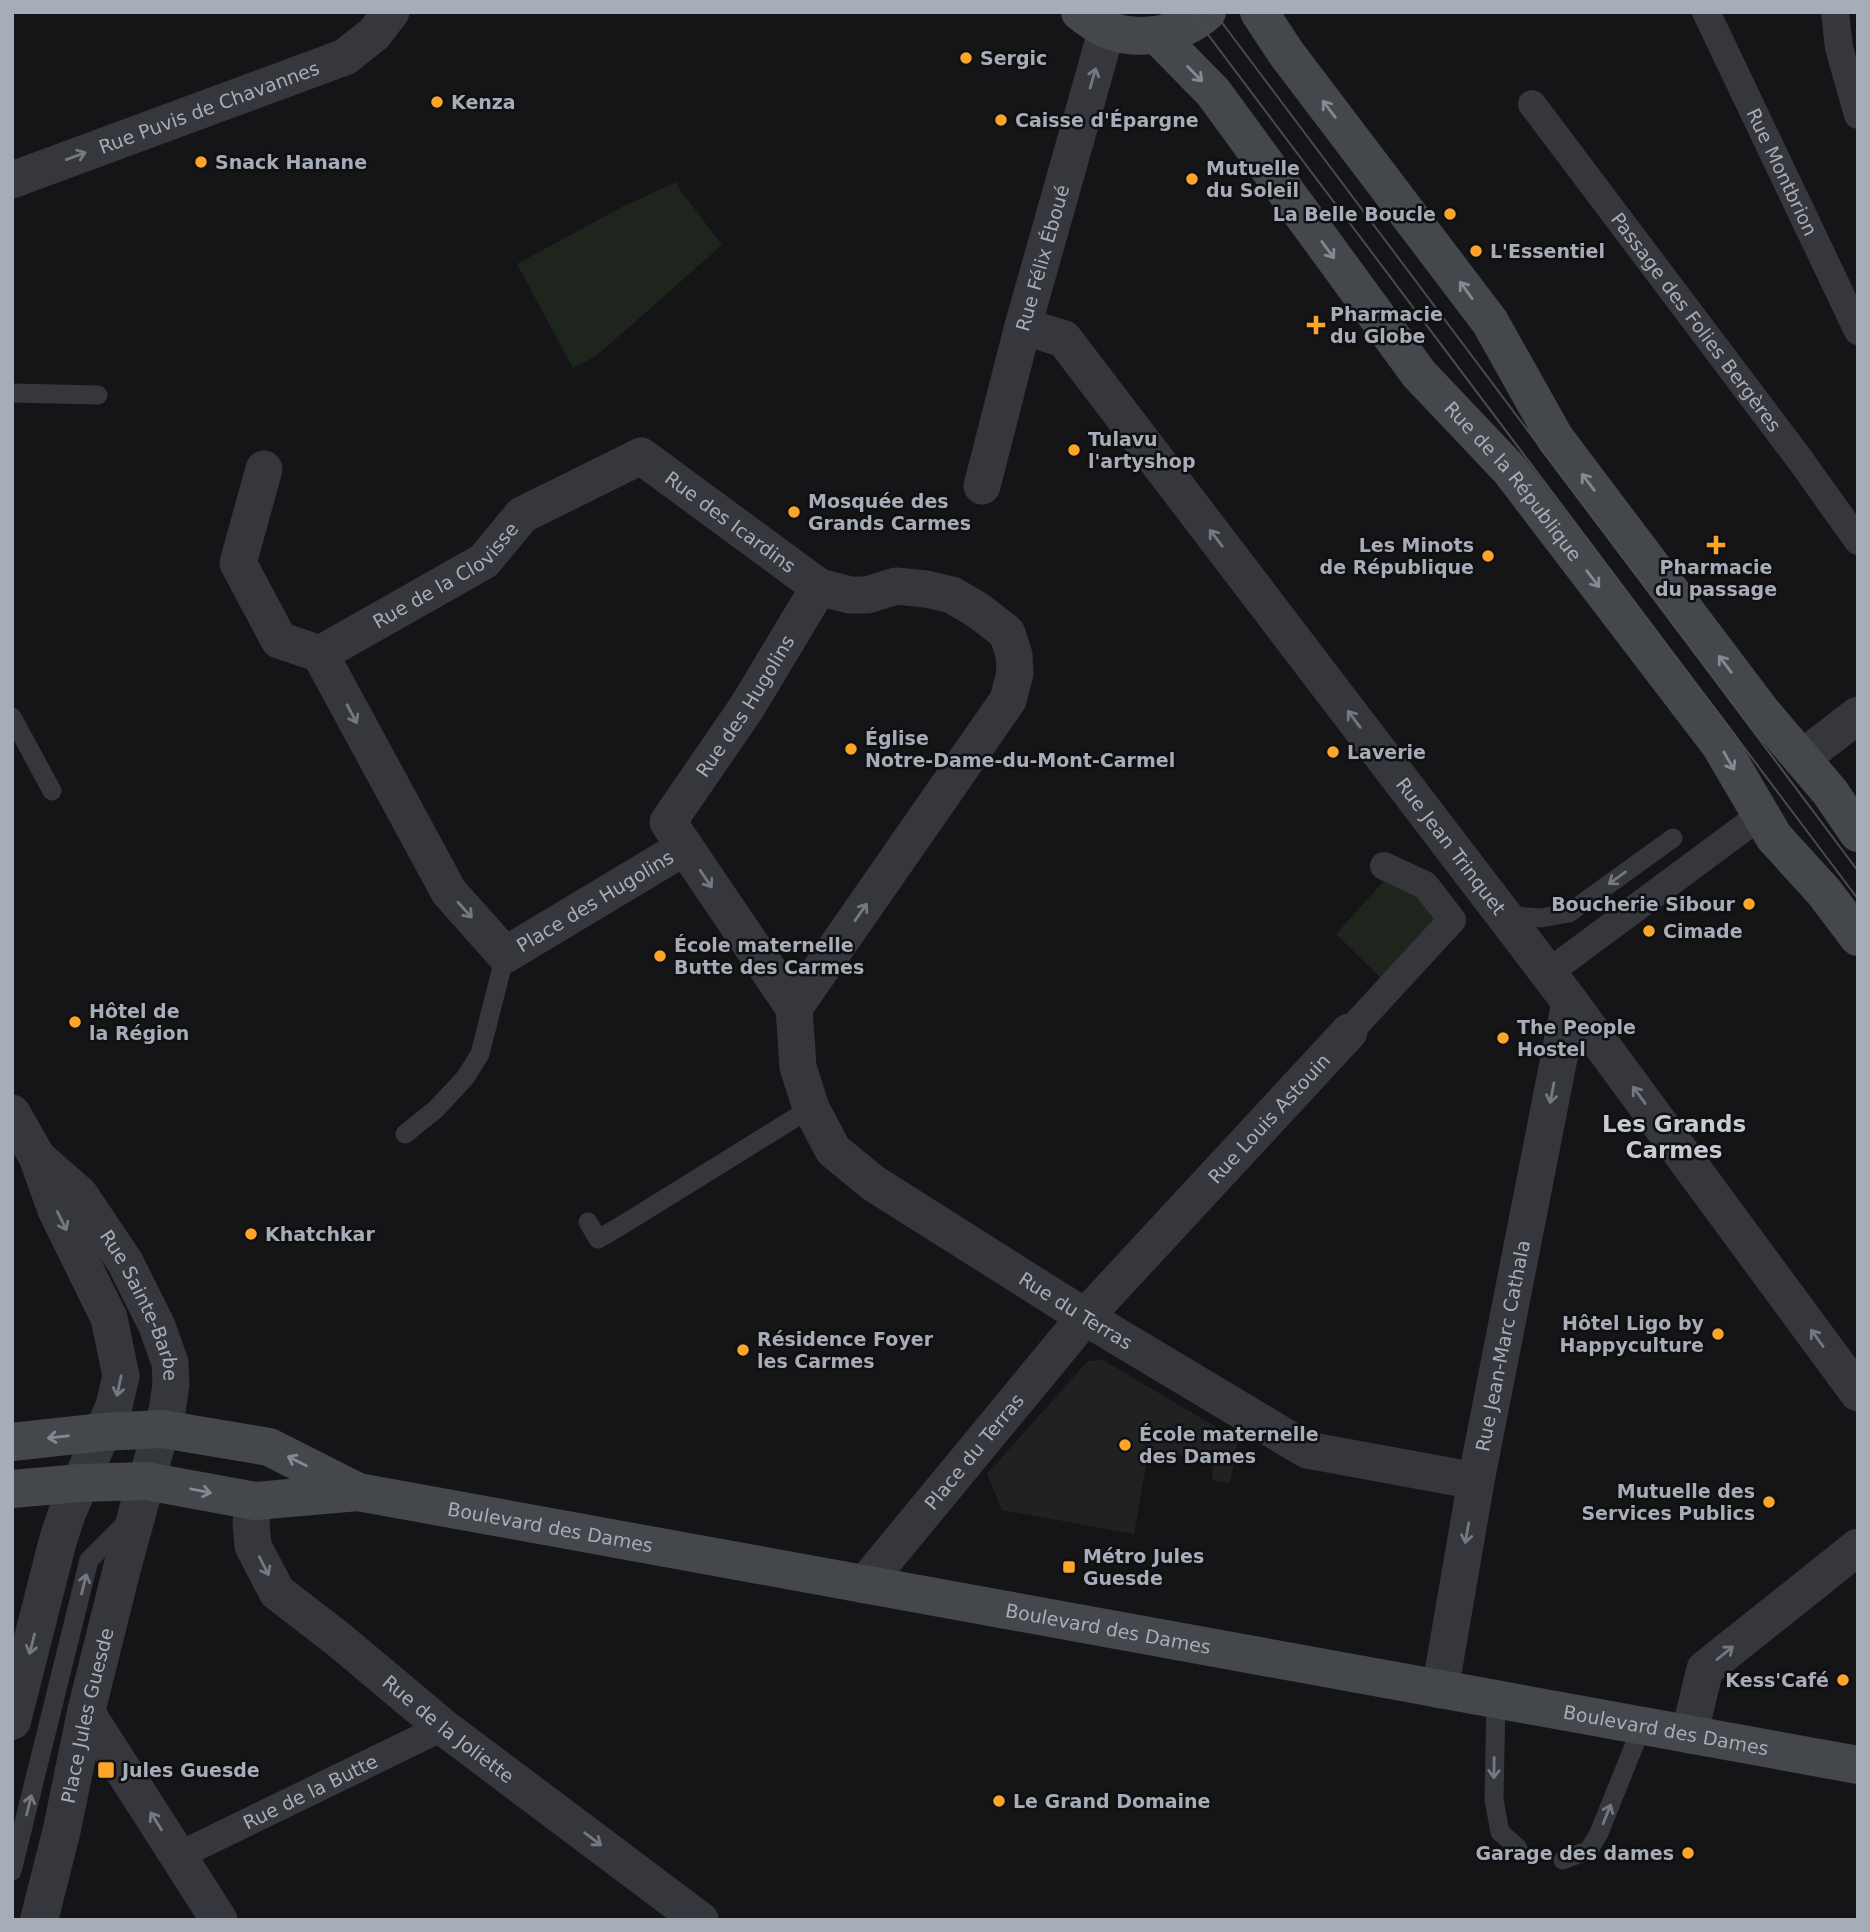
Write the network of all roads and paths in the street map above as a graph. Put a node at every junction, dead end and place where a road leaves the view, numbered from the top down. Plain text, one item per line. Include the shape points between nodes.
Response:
1 (391, 12) edge
2 (1208, 12) edge
3 (1259, 12) edge
4 (1706, 12) edge
5 (1835, 12) edge
6 (1093, 21) edge
7 (1157, 35) junction
8 (1532, 104) dead end
9 (1858, 115) edge
10 (12, 180) edge
11 (1024, 327) junction
12 (1858, 331) edge
13 (12, 393) edge
14 (98, 395) dead end
15 (640, 456) joint
16 (264, 469) dead end
17 (982, 486) dead end
18 (1858, 541) edge
19 (819, 587) junction
20 (320, 654) junction
21 (1858, 715) edge
22 (12, 717) edge
23 (20, 752) edge
24 (1801, 759) junction
25 (52, 791) dead end
26 (1761, 815) junction
27 (1858, 833) edge
28 (676, 834) junction
29 (1696, 842) junction
30 (1384, 866) dead end
31 (1503, 915) junction
32 (1858, 937) edge
33 (505, 955) junction
34 (1548, 973) junction
35 (1570, 1002) junction
36 (794, 1008) junction
37 (1349, 1032) joint
38 (811, 1108) junction
39 (12, 1113) edge
40 (405, 1133) dead end
41 (37, 1157) junction
42 (588, 1222) dead end
43 (1084, 1317) junction
44 (1858, 1392) edge
45 (162, 1429) junction
46 (103, 1432) junction
47 (12, 1442) edge
48 (1476, 1481) junction
49 (80, 1483) junction
50 (12, 1489) edge
51 (358, 1492) junction
52 (141, 1497) junction
53 (255, 1501) junction
54 (1858, 1547) edge
55 (864, 1585) junction
56 (1440, 1690) junction
57 (1496, 1700) junction
58 (86, 1712) junction
59 (12, 1721) edge
60 (1642, 1726) junction
61 (443, 1727) junction
62 (1689, 1735) junction
63 (1858, 1765) edge
64 (1518, 1848) dead end
65 (178, 1856) junction
66 (1563, 1860) dead end
67 (12, 1871) edge
68 (39, 1920) edge
69 (219, 1920) edge
70 (700, 1920) edge

10 -> 1 street, Rue Puvis de Chavannes via 345,57 374,34
2 - 7 main road via 1182,28
24 -> 3 main road via 1555,438 1490,322
4 - 12 street, Rue Montbrion
5 - 9 street via 1839,48
6 - 7 main road via 1129,34
11 -> 6 street, Rue Félix Éboué
7 -> 26 main road, Rue de la République via 1213,92 1419,374 1510,470 1720,745
8 - 18 street, Passage des Folies Bergères
11 - 17 street, Rue Félix Éboué
31 -> 11 street, Rue Jean Trinquet via 1065,339
13 - 14 lane
15 - 19 street, Rue des Icardins
15 - 20 street, Rue de la Clovisse via 522,514 484,561
16 - 20 street via 238,562 279,640
19 - 28 street, Rue des Hugolins
36 -> 19 street via 1008,700 1015,673 1007,632 952,595 896,586 850,595
20 -> 33 street via 449,892
21 - 24 street
22 - 23 lane
23 - 25 lane
24 - 27 main road
26 - 29 street
26 - 32 main road, Rue de la République via 1774,837
28 - 33 street, Place des Hugolins
28 -> 36 street
29 -> 31 lane via 1569,913 1541,918
29 - 34 street
30 - 37 street, Rue Louis Astouin via 1425,885 1452,920
31 - 34 street, Rue Jean Trinquet
33 - 40 lane via 480,1054 436,1109
34 - 35 street, Rue Jean Trinquet
44 -> 35 street, Rue Jean Trinquet
35 -> 48 street, Rue Jean-Marc Cathala
36 - 38 street, Rue du Terras via 798,1067
37 - 43 street, Rue Louis Astouin
38 - 42 lane via 597,1239
38 - 43 street, Rue du Terras via 833,1150 873,1184
39 - 41 street, Rue Sainte-Barbe
41 - 45 street, Rue Sainte-Barbe via 80,1195 125,1262 157,1326 170,1363 171,1384
41 -> 46 street, Rue Sainte-Barbe via 56,1210 109,1318 121,1376
43 - 48 street, Rue du Terras via 1307,1450
43 - 55 street, Place du Terras
45 - 46 main road
51 -> 45 main road, Boulevard des Dames via 270,1447
45 - 52 street, Rue Sainte-Barbe
46 -> 47 main road
46 - 49 street, Rue Sainte-Barbe
48 -> 56 street, Rue Jean-Marc Cathala
49 - 50 main road
49 - 52 main road
49 -> 59 street via 58,1540
51 - 53 main road, Boulevard des Dames
51 - 55 main road, Boulevard des Dames
52 -> 53 main road, Boulevard des Dames
52 - 58 street, Place Jules Guesde
67 -> 52 lane, Place Jules Guesde via 89,1560
53 -> 61 street, Rue de la Joliette via 253,1546 277,1592
62 -> 54 street via 1705,1669
55 - 56 main road, Boulevard des Dames
56 - 57 main road, Boulevard des Dames
57 - 60 main road, Boulevard des Dames
57 -> 64 lane via 1494,1800 1500,1832
65 -> 58 street
58 - 68 street, Place Jules Guesde
60 - 62 main road, Boulevard des Dames
66 -> 60 lane via 1588,1850 1600,1833
61 - 65 street, Rue de la Butte
61 -> 70 street, Rue de la Joliette
62 - 63 main road, Boulevard des Dames
65 - 69 street

